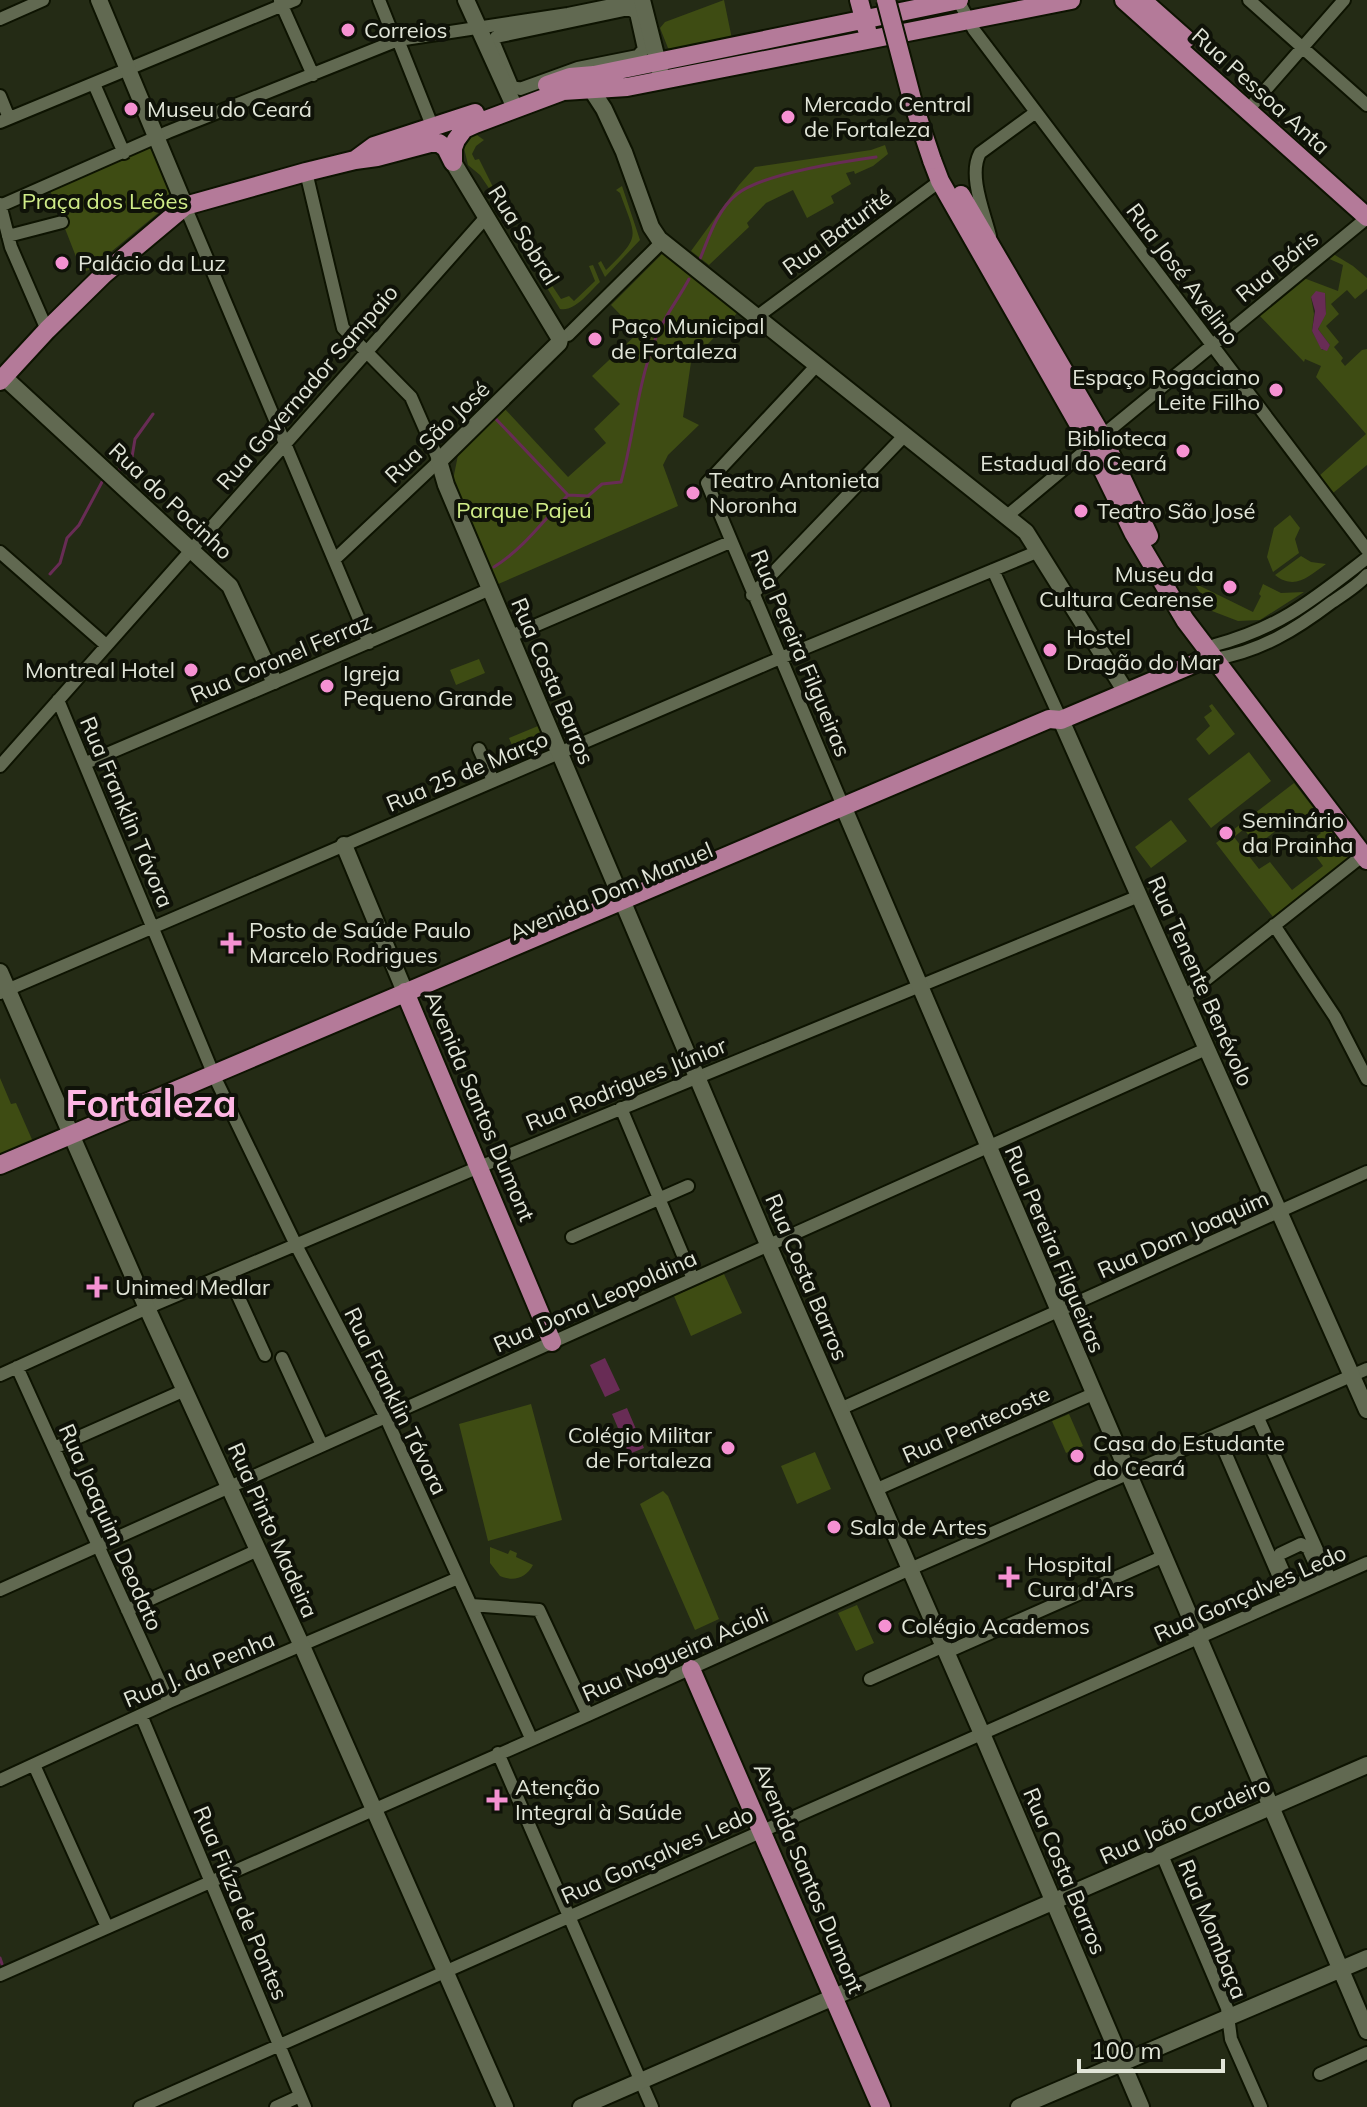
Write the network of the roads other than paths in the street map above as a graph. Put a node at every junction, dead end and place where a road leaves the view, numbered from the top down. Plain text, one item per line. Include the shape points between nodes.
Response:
1 (43, 0) edge
2 (99, 0) edge
3 (295, 0) edge
4 (379, 0) edge
5 (466, 0) edge
6 (859, 0) edge
7 (886, 0) edge
8 (897, 0) edge
9 (958, 0) edge
10 (1071, 0) edge
11 (1124, 0) edge
12 (1142, 0) edge
13 (1249, 0) edge
14 (1344, 0) edge
15 (281, 3) edge
16 (638, 4) edge
17 (0, 19) edge
18 (865, 19) junction
19 (967, 21) junction
20 (478, 28) junction
21 (391, 30) dead end
22 (870, 40) junction
23 (400, 45) dead end
24 (1302, 45) junction
25 (658, 61) junction
26 (129, 70) junction
27 (313, 75) junction
28 (662, 80) junction
29 (94, 84) junction
30 (591, 89) junction
31 (1, 101) edge
32 (513, 104) junction
33 (1367, 105) edge
34 (1251, 106) junction
35 (1036, 112) junction
36 (429, 118) dead end
37 (5, 120) edge
38 (156, 137) junction
39 (124, 153) junction
40 (938, 158) junction
41 (355, 160) junction
42 (453, 162) junction
43 (306, 172) junction
44 (940, 181) junction
45 (1367, 201) edge
46 (0, 205) edge
47 (185, 206) junction
48 (487, 216) junction
49 (1367, 218) edge
50 (62, 222) dead end
51 (10, 242) junction
52 (662, 242) junction
53 (992, 247) junction
54 (0, 259) edge
55 (758, 316) junction
56 (44, 323) dead end
57 (563, 333) junction
58 (1212, 346) junction
59 (365, 351) junction
60 (817, 365) junction
61 (1, 377) edge
62 (904, 436) junction
63 (1096, 441) junction
64 (284, 443) junction
65 (439, 461) junction
66 (1007, 516) junction
67 (730, 542) junction
68 (1367, 550) edge
69 (191, 551) junction
70 (1039, 551) junction
71 (0, 552) edge
72 (1367, 558) edge
73 (335, 559) junction
74 (993, 570) junction
75 (1367, 575) edge
76 (490, 589) junction
77 (752, 595) junction
78 (511, 636) junction
79 (369, 643) junction
80 (106, 645) junction
81 (1209, 654) junction
82 (781, 658) junction
83 (274, 681) junction
84 (1126, 692) junction
85 (58, 700) junction
86 (1061, 720) junction
87 (479, 749) dead end
88 (560, 753) junction
89 (86, 763) junction
90 (0, 766) edge
91 (491, 776) dead end
92 (845, 811) junction
93 (344, 845) junction
94 (1366, 856) edge
95 (1139, 896) junction
96 (624, 905) junction
97 (1274, 925) junction
98 (154, 926) junction
99 (0, 972) edge
100 (918, 985) junction
101 (4, 991) edge
102 (407, 997) junction
103 (1184, 997) junction
104 (1206, 1049) junction
105 (698, 1077) junction
106 (216, 1078) junction
107 (1367, 1079) edge
108 (621, 1108) junction
109 (72, 1140) junction
110 (987, 1147) junction
111 (0, 1165) edge
112 (480, 1166) junction
113 (1367, 1172) edge
114 (0, 1176) edge
115 (688, 1186) dead end
116 (659, 1199) junction
117 (1280, 1212) junction
118 (572, 1237) dead end
119 (768, 1244) junction
120 (296, 1245) junction
121 (693, 1279) junction
122 (232, 1280) junction
123 (147, 1308) junction
124 (1058, 1312) junction
125 (552, 1342) junction
126 (265, 1355) dead end
127 (282, 1358) dead end
128 (17, 1367) junction
129 (1359, 1373) edge
130 (0, 1375) edge
131 (185, 1390) junction
132 (1093, 1394) junction
133 (840, 1409) junction
134 (1367, 1410) edge
135 (386, 1418) junction
136 (1258, 1418) junction
137 (1218, 1436) junction
138 (322, 1445) junction
139 (54, 1448) junction
140 (1127, 1474) junction
141 (229, 1486) junction
142 (875, 1490) junction
143 (1310, 1534) junction
144 (98, 1545) junction
145 (258, 1550) junction
146 (1268, 1552) junction
147 (1162, 1557) junction
148 (1367, 1563) edge
149 (910, 1569) junction
150 (458, 1578) junction
151 (1330, 1579) junction
152 (0, 1590) edge
153 (1288, 1598) junction
154 (471, 1605) junction
155 (127, 1610) junction
156 (1198, 1638) junction
157 (302, 1646) junction
158 (945, 1649) junction
159 (691, 1669) junction
160 (870, 1679) dead end
161 (169, 1702) junction
162 (141, 1715) junction
163 (588, 1715) junction
164 (982, 1734) junction
165 (531, 1738) junction
166 (498, 1753) junction
167 (34, 1765) junction
168 (1367, 1765) edge
169 (0, 1780) edge
170 (1271, 1806) junction
171 (374, 1809) junction
172 (763, 1830) junction
173 (1162, 1855) junction
174 (210, 1880) junction
175 (1053, 1901) junction
176 (569, 1916) junction
177 (107, 1927) junction
178 (1367, 1958) edge
179 (1340, 1969) junction
180 (444, 1970) junction
181 (0, 1975) edge
182 (834, 1997) junction
183 (1227, 2018) junction
184 (1367, 2031) edge
185 (279, 2044) junction
186 (1367, 2053) edge
187 (1122, 2063) junction
188 (1320, 2074) dead end
189 (641, 2081) junction
190 (302, 2102) edge
191 (140, 2107) edge
192 (276, 2107) edge
193 (505, 2107) edge
194 (581, 2107) edge
195 (652, 2107) edge
196 (881, 2107) edge
197 (1019, 2107) edge
198 (1141, 2107) edge
199 (1261, 2107) edge

1 - 17 street
2 - 26 street
3 - 15 street
4 - 21 street
5 - 20 street
6 - 18 main road
7 - 40 main road, bridge via 913,103
8 - 40 main road
9 - 18 main road
9 - 19 street, Rua José Avelino
10 - 19 main road
11 - 34 main road, Rua Pessoa Anta
12 - 34 main road, Rua Pessoa Anta
13 - 24 street
14 - 24 street
15 - 26 street
15 - 27 street
16 - 16 street via 496,37 512,86 520,89 578,68 638,56 644,49
16 - 20 street
16 - 25 street
18 - 22 main road
18 - 25 main road
19 - 22 main road
19 - 35 street, Rua José Avelino
20 - 27 street via 398,40
20 - 32 street
22 - 28 main road
23 - 36 street
24 - 33 street
24 - 34 street
25 - 28 street
25 - 32 main road via 570,77
26 - 29 street
26 - 38 street
27 - 38 street
28 - 30 main road
29 - 37 street
29 - 39 street
30 - 32 main road
30 - 52 street
31 - 37 street
32 - 41 main road via 374,146
32 - 42 main road via 464,129 453,148
34 - 45 main road, Rua Pessoa Anta
34 - 49 main road, Rua Pessoa Anta
35 - 53 street via 975,162
35 - 58 street, Rua José Avelino
38 - 39 street
38 - 47 street
39 - 46 street
40 - 44 main road
40 - 53 main road
41 - 42 main road via 439,143
41 - 43 main road
42 - 48 street, Rua Sobral
43 - 47 main road
43 - 59 street via 339,317
44 - 55 street, Rua Baturité
44 - 63 main road
46 - 51 street
47 - 61 main road via 104,274
47 - 64 street
48 - 57 street, Rua Sobral
48 - 59 street, Rua Governador Sampaio
49 - 58 street, Rua Bóris
50 - 51 street
51 - 54 street
51 - 56 street
52 - 55 street
52 - 57 street, Rua São José
53 - 63 main road
55 - 60 street
57 - 65 street, Rua São José via 559,343
58 - 63 street, Rua Bóris
58 - 68 street, Rua José Avelino
59 - 64 street, Rua Governador Sampaio
59 - 65 street via 411,397
60 - 62 street
60 - 67 street, Rua Pereira Filgueiras via 707,483
61 - 69 street, Rua do Pocinho
62 - 66 street
62 - 77 street
63 - 66 street, Rua Bóris
63 - 81 main road via 1134,534
64 - 69 street, Rua Governador Sampaio
64 - 73 street
65 - 73 street, Rua São José
65 - 76 street, Rua Costa Barros
66 - 70 street
67 - 77 street, Rua Pereira Filgueiras
67 - 78 street
69 - 80 street, Rua Governador Sampaio
69 - 83 street, Rua do Pocinho via 230,586
70 - 74 street, Rua 25 de Março
70 - 84 street
71 - 80 street
72 - 81 street via 1278,623
73 - 79 street
74 - 82 street, Rua 25 de Março
74 - 86 street, Rua Tenente Benévolo
75 - 81 street via 1276,641 1242,655
76 - 78 street, Rua Costa Barros
76 - 79 street, Rua Coronel Ferraz
77 - 82 street, Rua Pereira Filgueiras
78 - 88 street, Rua Costa Barros
79 - 83 street, Rua Coronel Ferraz
80 - 85 street, Rua Governador Sampaio
81 - 84 main road, Avenida Dom Manuel
81 - 94 main road
82 - 88 street, Rua 25 de Março
82 - 92 street, Rua Pereira Filgueiras
83 - 89 street, Rua Coronel Ferraz
84 - 86 main road, Avenida Dom Manuel
85 - 89 street, Rua Franklin Távora
85 - 90 street, Rua Governador Sampaio
86 - 92 main road, Avenida Dom Manuel via 1049,719
86 - 95 street, Rua Tenente Benévolo
87 - 91 street
88 - 93 street, Rua 25 de Março
88 - 96 street, Rua Costa Barros
89 - 98 street, Rua Franklin Távora
92 - 96 main road, Avenida Dom Manuel
92 - 100 street, Rua Pereira Filgueiras
93 - 98 street, Rua 25 de Março
93 - 102 street, Avenida Santos Dumont
94 - 97 street
95 - 100 street, Rua Rodrigues Júnior
95 - 103 street, Rua Tenente Benévolo
96 - 102 main road, Avenida Dom Manuel
96 - 105 street, Rua Costa Barros
97 - 103 street
97 - 107 street via 1335,1017
98 - 101 street, Rua 25 de Março
98 - 106 street, Rua Franklin Távora
99 - 101 street, Rua Pinto Madeira
100 - 105 street, Rua Rodrigues Júnior
100 - 110 street, Rua Pereira Filgueiras
101 - 109 street, Rua Pinto Madeira
102 - 106 main road, Avenida Dom Manuel
102 - 112 main road, Avenida Santos Dumont
103 - 104 street, Rua Tenente Benévolo
104 - 110 street, Rua Dona Leopoldina
104 - 117 street, Rua Tenente Benévolo
105 - 108 street, Rua Rodrigues Júnior
105 - 119 street, Rua Costa Barros
106 - 109 main road, Avenida Dom Manuel
106 - 120 street, Rua Franklin Távora
108 - 112 street, Rua Rodrigues Júnior
108 - 116 street
109 - 111 main road, Avenida Dom Manuel
109 - 114 main road, Avenida Dom Manuel
109 - 123 street, Rua Pinto Madeira
110 - 119 street, Rua Dona Leopoldina
110 - 124 street, Rua Pereira Filgueiras
112 - 120 street, Rua Rodrigues Júnior
112 - 125 main road, Avenida Santos Dumont
113 - 117 street, Rua Dom Joaquim
115 - 116 street
116 - 118 street
116 - 121 street
117 - 124 street, Rua Dom Joaquim
117 - 129 street, Rua Tenente Benévolo
119 - 121 street, Rua Dona Leopoldina
119 - 133 street, Rua Costa Barros
120 - 122 street, Rua Rodrigues Júnior
120 - 135 street, Rua Franklin Távora
121 - 125 street, Rua Dona Leopoldina
122 - 123 street, Rua Rodrigues Júnior
122 - 126 street
123 - 128 street, Rua Rodrigues Júnior
123 - 131 street, Rua Pinto Madeira
124 - 132 street, Rua Pereira Filgueiras
124 - 133 street, Rua Dom Joaquim
125 - 135 street, Rua Dona Leopoldina
127 - 138 street
128 - 130 street, Rua Rodrigues Júnior
128 - 139 street, Rua Joaquim Deodato
129 - 134 street, Rua Tenente Benévolo
129 - 136 street, Rua Nogueira Acioli
131 - 139 street
131 - 141 street, Rua Pinto Madeira
132 - 140 street, Rua Pereira Filgueiras
132 - 142 street, Rua Pentecoste
133 - 142 street, Rua Costa Barros
135 - 138 street, Rua Dona Leopoldina
135 - 150 street, Rua Franklin Távora
136 - 137 street, Rua Nogueira Acioli
136 - 143 street
137 - 140 street, Rua Nogueira Acioli
137 - 146 street
138 - 141 street, Rua Dona Leopoldina
139 - 144 street, Rua Joaquim Deodato
140 - 147 street, Rua Pereira Filgueiras
140 - 149 street, Rua Nogueira Acioli
141 - 144 street, Rua Dona Leopoldina
141 - 145 street, Rua Pinto Madeira
142 - 149 street, Rua Costa Barros
143 - 146 street
143 - 151 street
144 - 152 street, Rua Dona Leopoldina
144 - 155 street, Rua Joaquim Deodato
145 - 155 street
145 - 157 street, Rua Pinto Madeira
146 - 153 street
147 - 156 street, Rua Pereira Filgueiras
147 - 158 street
148 - 151 street, Rua Gonçalves Ledo
149 - 158 street, Rua Costa Barros
149 - 159 street, Rua Nogueira Acioli
150 - 154 street, Rua Franklin Távora
150 - 157 street, Rua J. da Penha
151 - 153 street, Rua Gonçalves Ledo
153 - 156 street, Rua Gonçalves Ledo
154 - 163 street via 539,1610
154 - 165 street, Rua Franklin Távora
155 - 161 street, Rua Joaquim Deodato
156 - 164 street, Rua Gonçalves Ledo
156 - 170 street, Rua Pereira Filgueiras
157 - 161 street, Rua J. da Penha
157 - 171 street, Rua Pinto Madeira
158 - 160 street
158 - 164 street, Rua Costa Barros
159 - 163 street, Rua Nogueira Acioli
159 - 172 main road, Avenida Santos Dumont
161 - 162 street, Rua J. da Penha
162 - 167 street, Rua J. da Penha
162 - 174 street, Rua Fiúza de Pontes
163 - 165 street, Rua Nogueira Acioli
164 - 172 street, Rua Gonçalves Ledo
164 - 175 street, Rua Costa Barros
165 - 166 street, Rua Nogueira Acioli
166 - 171 street, Rua Nogueira Acioli
166 - 176 street
167 - 169 street, Rua J. da Penha
167 - 177 street
168 - 170 street, Rua João Cordeiro
170 - 173 street, Rua João Cordeiro
170 - 179 street, Rua Pereira Filgueiras
171 - 174 street, Rua Nogueira Acioli
171 - 180 street, Rua Pinto Madeira
172 - 176 street, Rua Gonçalves Ledo
172 - 182 main road, Avenida Santos Dumont
173 - 175 street, Rua João Cordeiro
173 - 183 street, Rua Mombaça
174 - 177 street, Rua Nogueira Acioli
174 - 185 street, Rua Fiúza de Pontes
175 - 182 street, Rua João Cordeiro
175 - 187 street, Rua Costa Barros
176 - 180 street, Rua Gonçalves Ledo
176 - 189 street
177 - 181 street, Rua Nogueira Acioli
178 - 179 street
179 - 183 street
179 - 184 street, Rua Pereira Filgueiras
180 - 185 street, Rua Gonçalves Ledo
180 - 193 street, Rua Pinto Madeira
182 - 189 street, Rua João Cordeiro
182 - 196 main road, Avenida Santos Dumont
183 - 187 street
183 - 199 street, Rua Mombaça
185 - 190 street, Rua Fiúza de Pontes
185 - 191 street, Rua Gonçalves Ledo
186 - 188 street
187 - 197 street
187 - 198 street, Rua Costa Barros
189 - 194 street, Rua João Cordeiro
189 - 195 street
190 - 192 street

